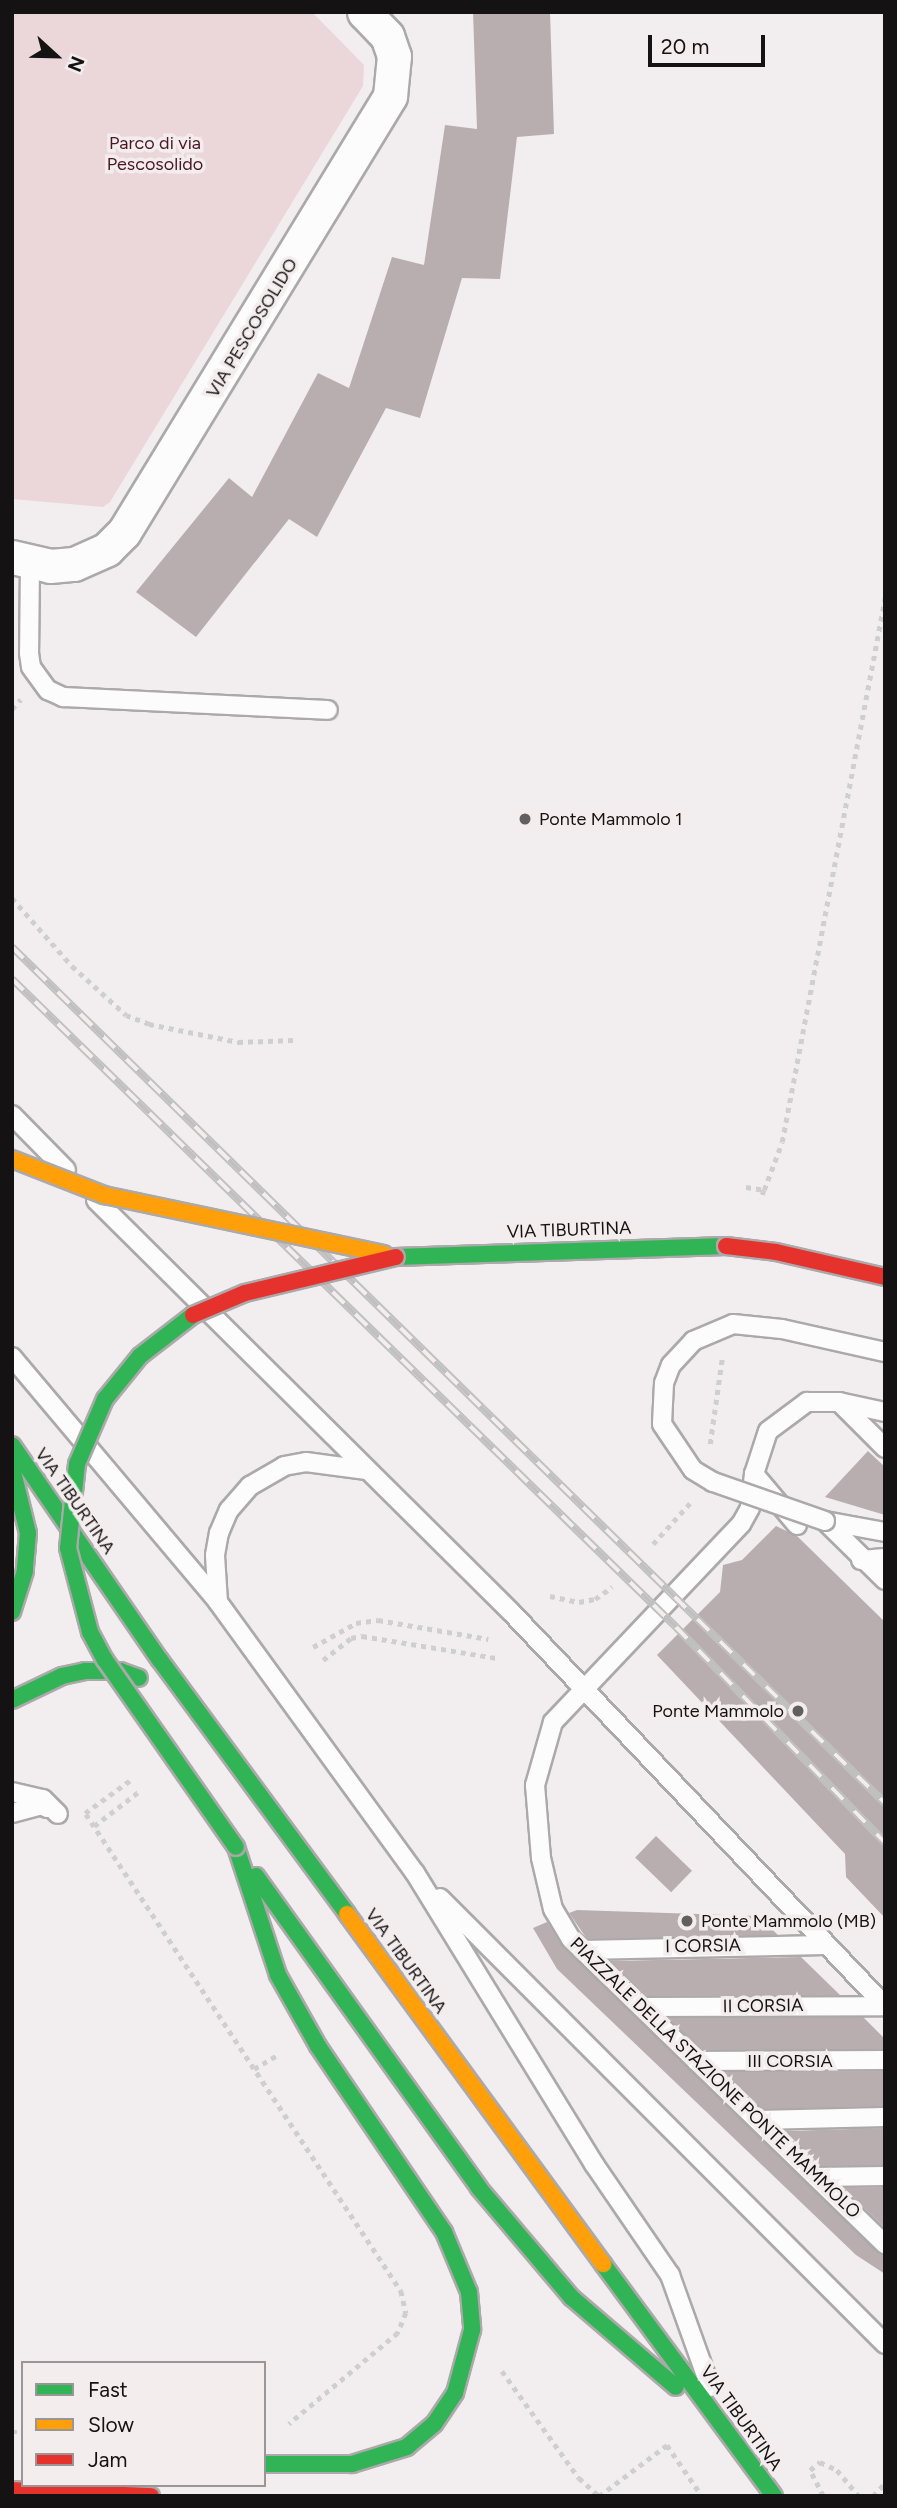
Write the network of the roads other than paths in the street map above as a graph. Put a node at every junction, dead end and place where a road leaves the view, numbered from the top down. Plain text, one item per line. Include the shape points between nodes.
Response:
1 (364, 12) edge
2 (21, 560) edge
3 (328, 710) dead end
4 (12, 1115) edge
5 (12, 1159) edge
6 (396, 1257) junction
7 (885, 1277) edge
8 (885, 1352) edge
9 (12, 1357) edge
10 (839, 1402) junction
11 (885, 1412) edge
12 (12, 1444) edge
13 (885, 1448) edge
14 (12, 1468) edge
15 (366, 1470) junction
16 (754, 1474) junction
17 (825, 1521) junction
18 (797, 1525) dead end
19 (885, 1532) edge
20 (885, 1558) edge
21 (861, 1560) junction
22 (885, 1580) edge
23 (218, 1602) junction
24 (12, 1612) edge
25 (580, 1689) junction
26 (12, 1700) edge
27 (212, 1731) junction
28 (12, 1792) edge
29 (12, 1813) edge
30 (236, 1847) junction
31 (415, 1873) junction
32 (825, 1945) junction
33 (582, 1950) junction
34 (885, 2006) edge
35 (641, 2007) junction
36 (885, 2060) edge
37 (696, 2061) junction
38 (885, 2117) edge
39 (758, 2120) junction
40 (885, 2176) edge
41 (816, 2177) junction
42 (881, 2237) edge
43 (885, 2344) edge
44 (725, 2430) junction
45 (266, 2464) edge
46 (12, 2488) edge
47 (151, 2496) edge
48 (774, 2496) edge

1 - 2 street, VIA PESCOSOLIDO via 387,36 394,56 390,96 203,409 124,532 107,550 74,564
2 - 3 lane via 31,667 48,691 64,697
4 - 15 lane
5 - 6 main road, VIA TIBURTINA, bridge via 104,1195
6 - 7 main road, VIA TIBURTINA, bridge via 700,1245 776,1252
6 - 30 main road, bridge via 245,1293 191,1315 140,1356 115,1385 94,1418 77,1464 68,1548 90,1632 104,1660
8 - 17 lane, bridge via 816,1335 733,1324 693,1341 675,1359 664,1383 663,1424 677,1451 698,1474
9 - 23 lane
10 - 11 lane, PIAZZALE DELLA STAZIONE PONTE MAMMOLO
10 - 13 lane
10 - 16 lane, PIAZZALE DELLA STAZIONE PONTE MAMMOLO via 807,1402 779,1419 760,1444
12 - 27 main road, VIA TIBURTINA
14 - 24 main road via 27,1533 25,1571
15 - 23 lane via 306,1462 284,1466 250,1486 229,1510 219,1533 215,1555
15 - 25 lane via 511,1612
16 - 18 lane
16 - 25 lane, PIAZZALE DELLA STAZIONE PONTE MAMMOLO via 750,1508 741,1524
17 - 19 lane
17 - 21 lane
20 - 21 lane
21 - 22 lane
23 - 31 lane
25 - 32 lane
25 - 33 lane, PIAZZALE DELLA STAZIONE PONTE MAMMOLO via 553,1722 535,1785 546,1887 561,1927
26 - 27 main road via 62,1676 120,1671 159,1689
27 - 44 main road, VIA TIBURTINA
28 - 29 lane via 43,1799 58,1814 42,1805
30 - 44 main road via 479,2188 571,2297
30 - 45 main road via 278,1975 358,2105 432,2211 462,2271 472,2330 466,2362 445,2410 407,2447 352,2464
31 - 43 lane
31 - 44 lane via 594,2164 670,2275
32 - 33 lane, I CORSIA
32 - 34 lane
33 - 35 lane, PIAZZALE DELLA STAZIONE PONTE MAMMOLO
34 - 35 lane, II CORSIA
35 - 37 lane, PIAZZALE DELLA STAZIONE PONTE MAMMOLO
36 - 37 lane, III CORSIA
37 - 39 lane, PIAZZALE DELLA STAZIONE PONTE MAMMOLO
38 - 39 lane
39 - 41 lane, PIAZZALE DELLA STAZIONE PONTE MAMMOLO
40 - 41 lane
41 - 42 lane, PIAZZALE DELLA STAZIONE PONTE MAMMOLO
44 - 48 main road, VIA TIBURTINA
46 - 47 main road

